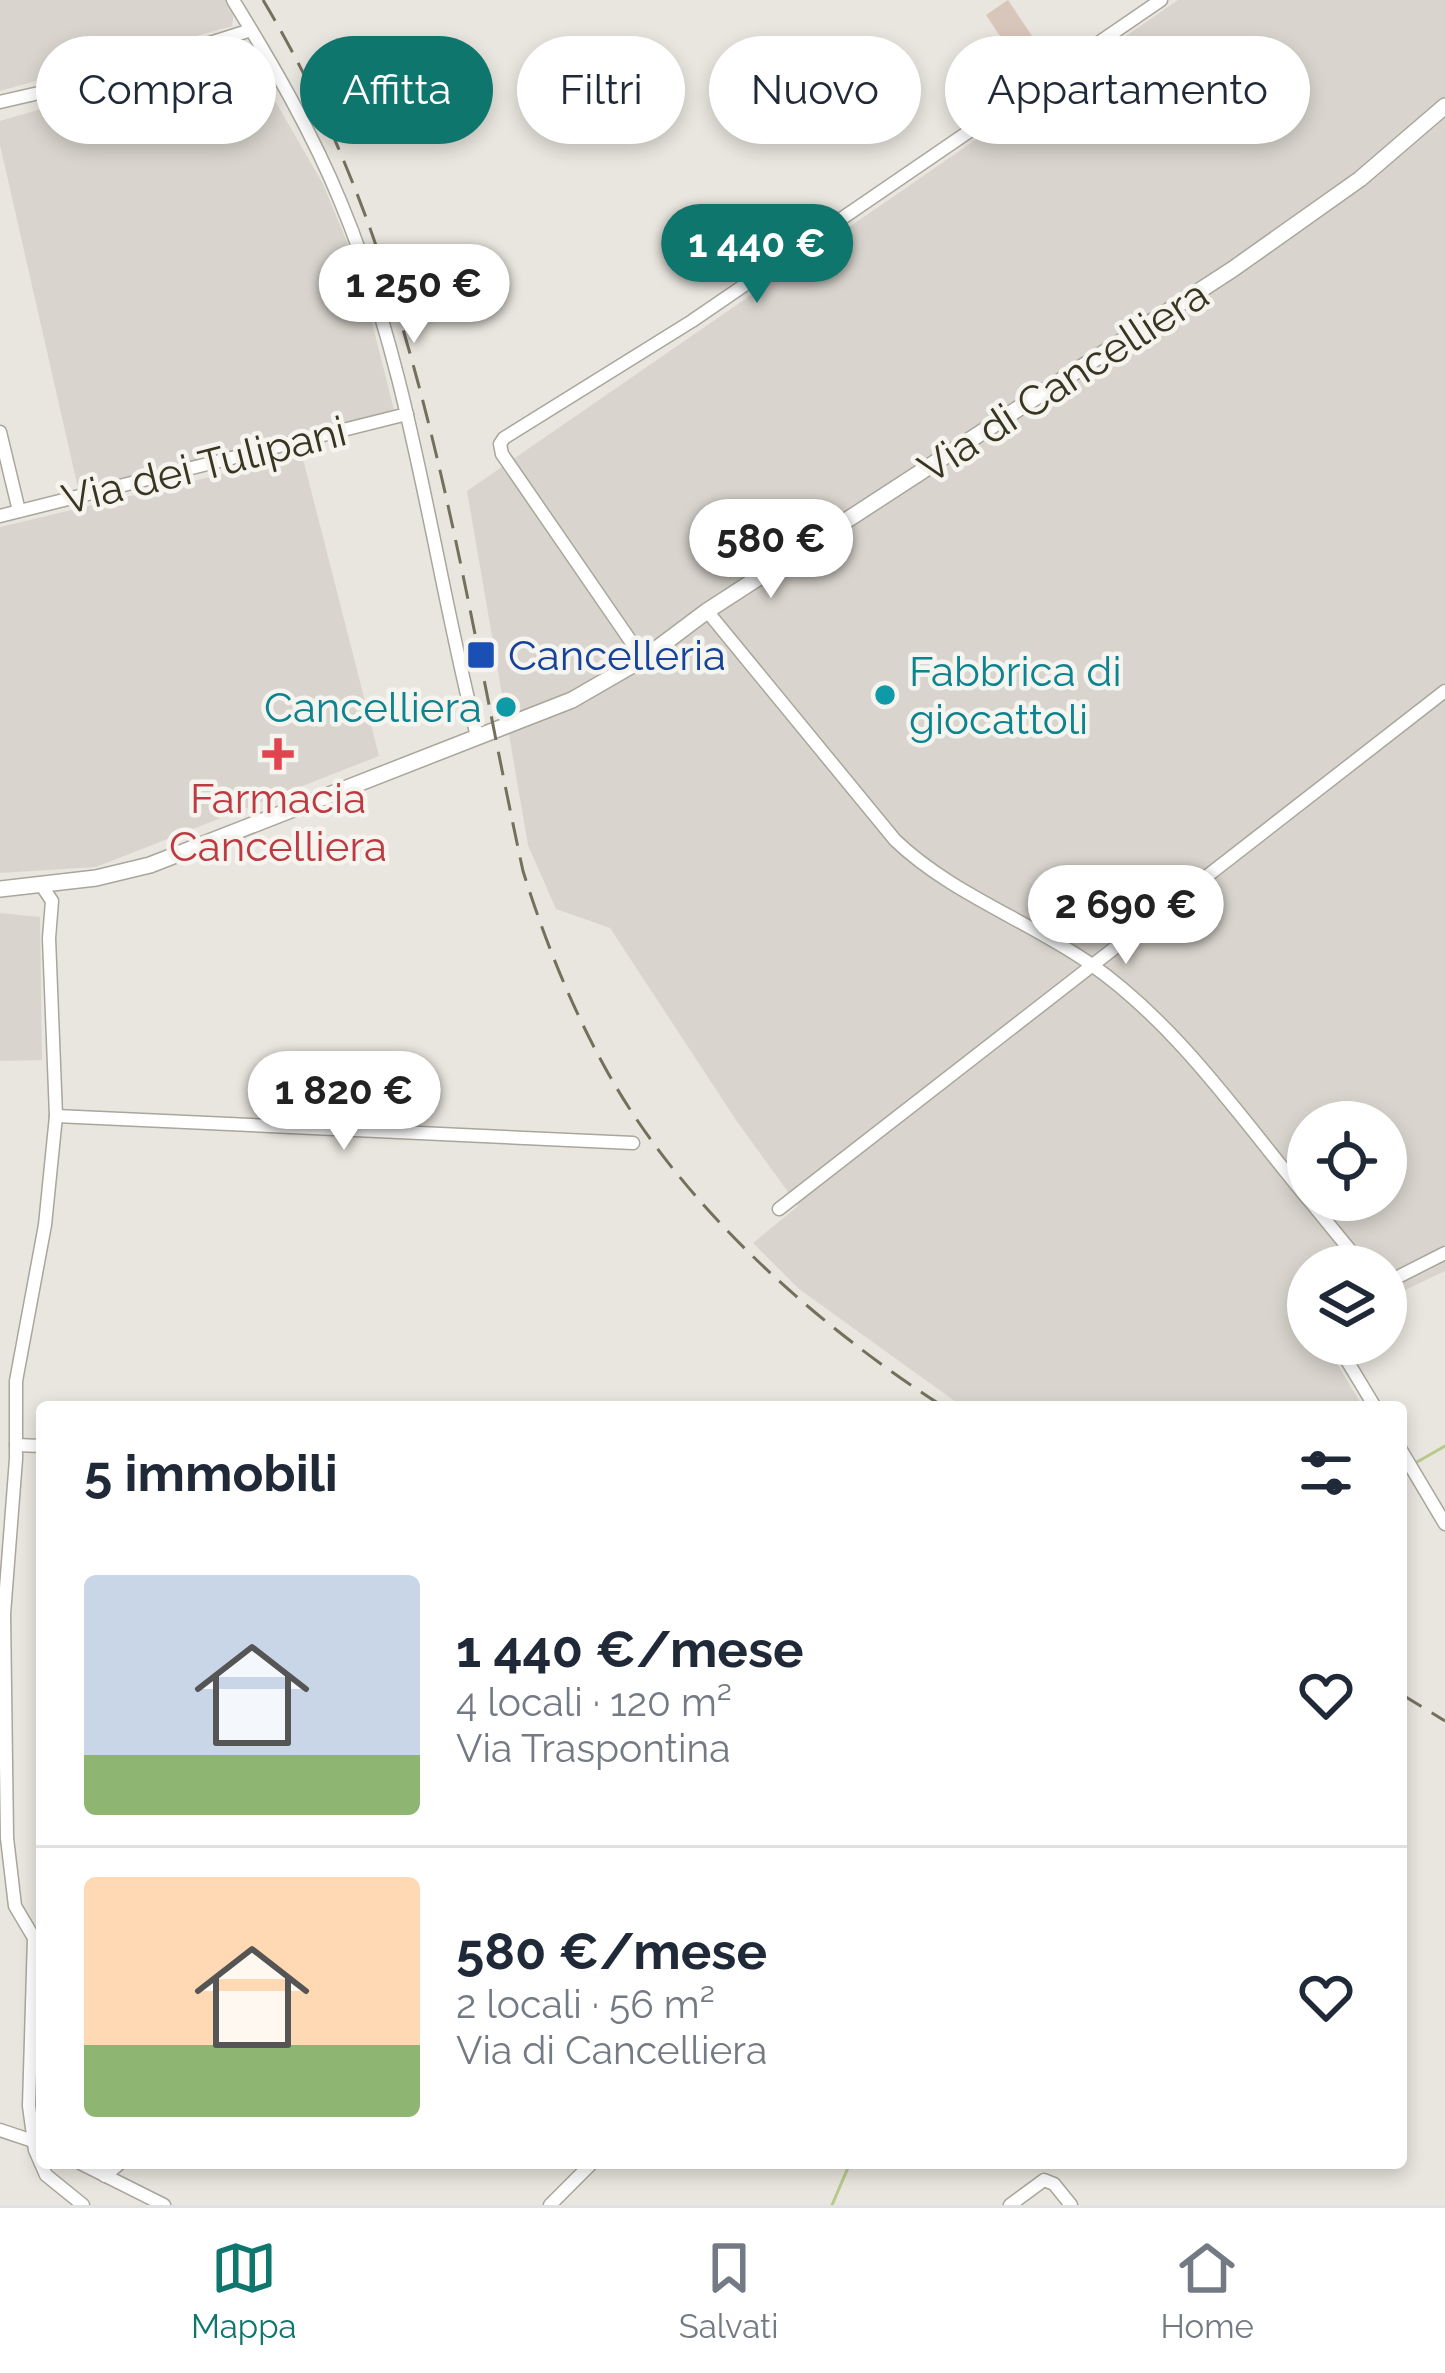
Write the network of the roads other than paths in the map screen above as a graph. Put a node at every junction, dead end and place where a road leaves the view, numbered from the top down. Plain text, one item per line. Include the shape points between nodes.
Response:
1 (233, 0) edge
2 (1161, 0) edge
3 (251, 30) junction
4 (0, 102) edge
5 (1445, 106) edge
6 (407, 414) junction
7 (0, 432) edge
8 (20, 511) junction
9 (0, 516) edge
10 (707, 610) junction
11 (643, 659) junction
12 (1445, 691) edge
13 (477, 736) junction
14 (78, 881) junction
15 (42, 886) junction
16 (0, 889) edge
17 (52, 908) junction
18 (1090, 964) junction
19 (56, 1116) junction
20 (633, 1142) dead end
21 (1287, 1175) edge
22 (779, 1209) dead end
23 (1326, 1221) edge
24 (1346, 1245) edge
25 (1445, 1252) edge
26 (1407, 1272) edge
27 (1350, 1365) edge
28 (1371, 1401) edge
29 (16, 1445) junction
30 (36, 1446) edge
31 (1407, 1460) edge
32 (1445, 1523) edge
33 (15, 1906) junction
34 (0, 1909) edge
35 (36, 1937) edge
36 (36, 1977) edge
37 (2, 2132) edge
38 (36, 2138) edge
39 (36, 2142) edge
40 (43, 2169) edge
41 (92, 2169) edge
42 (113, 2169) edge
43 (586, 2169) edge
44 (105, 2176) junction
45 (83, 2205) edge
46 (164, 2205) edge
47 (550, 2205) edge
48 (1010, 2205) edge
49 (1072, 2205) edge

1 - 3 street
2 - 11 street via 692,321 504,438 502,454
3 - 4 street
3 - 6 street via 340,201
5 - 10 street, Via di Cancelliera via 1252,256
6 - 8 street, Via dei Tulipani
6 - 13 street
7 - 8 street
8 - 9 street, Via dei Tulipani
10 - 11 street, Via di Cancelliera
10 - 18 street via 904,848
11 - 13 street, Via di Cancelliera via 572,700
12 - 18 street
13 - 14 street, Via di Cancelliera via 166,859
14 - 15 street, Via di Cancelliera
14 - 17 street
15 - 16 street, Via di Cancelliera
15 - 17 street
17 - 19 street
18 - 21 street via 1167,1029
18 - 22 street
19 - 20 street
19 - 29 street via 19,1359
23 - 24 street
25 - 26 street
27 - 28 street
29 - 30 street
29 - 33 street via 4,1658
31 - 32 street
33 - 34 street
33 - 35 street
36 - 38 street via 29,2106
37 - 39 street
40 - 45 street
41 - 44 street
42 - 44 street
43 - 47 street
44 - 46 street
48 - 49 street via 1047,2180

